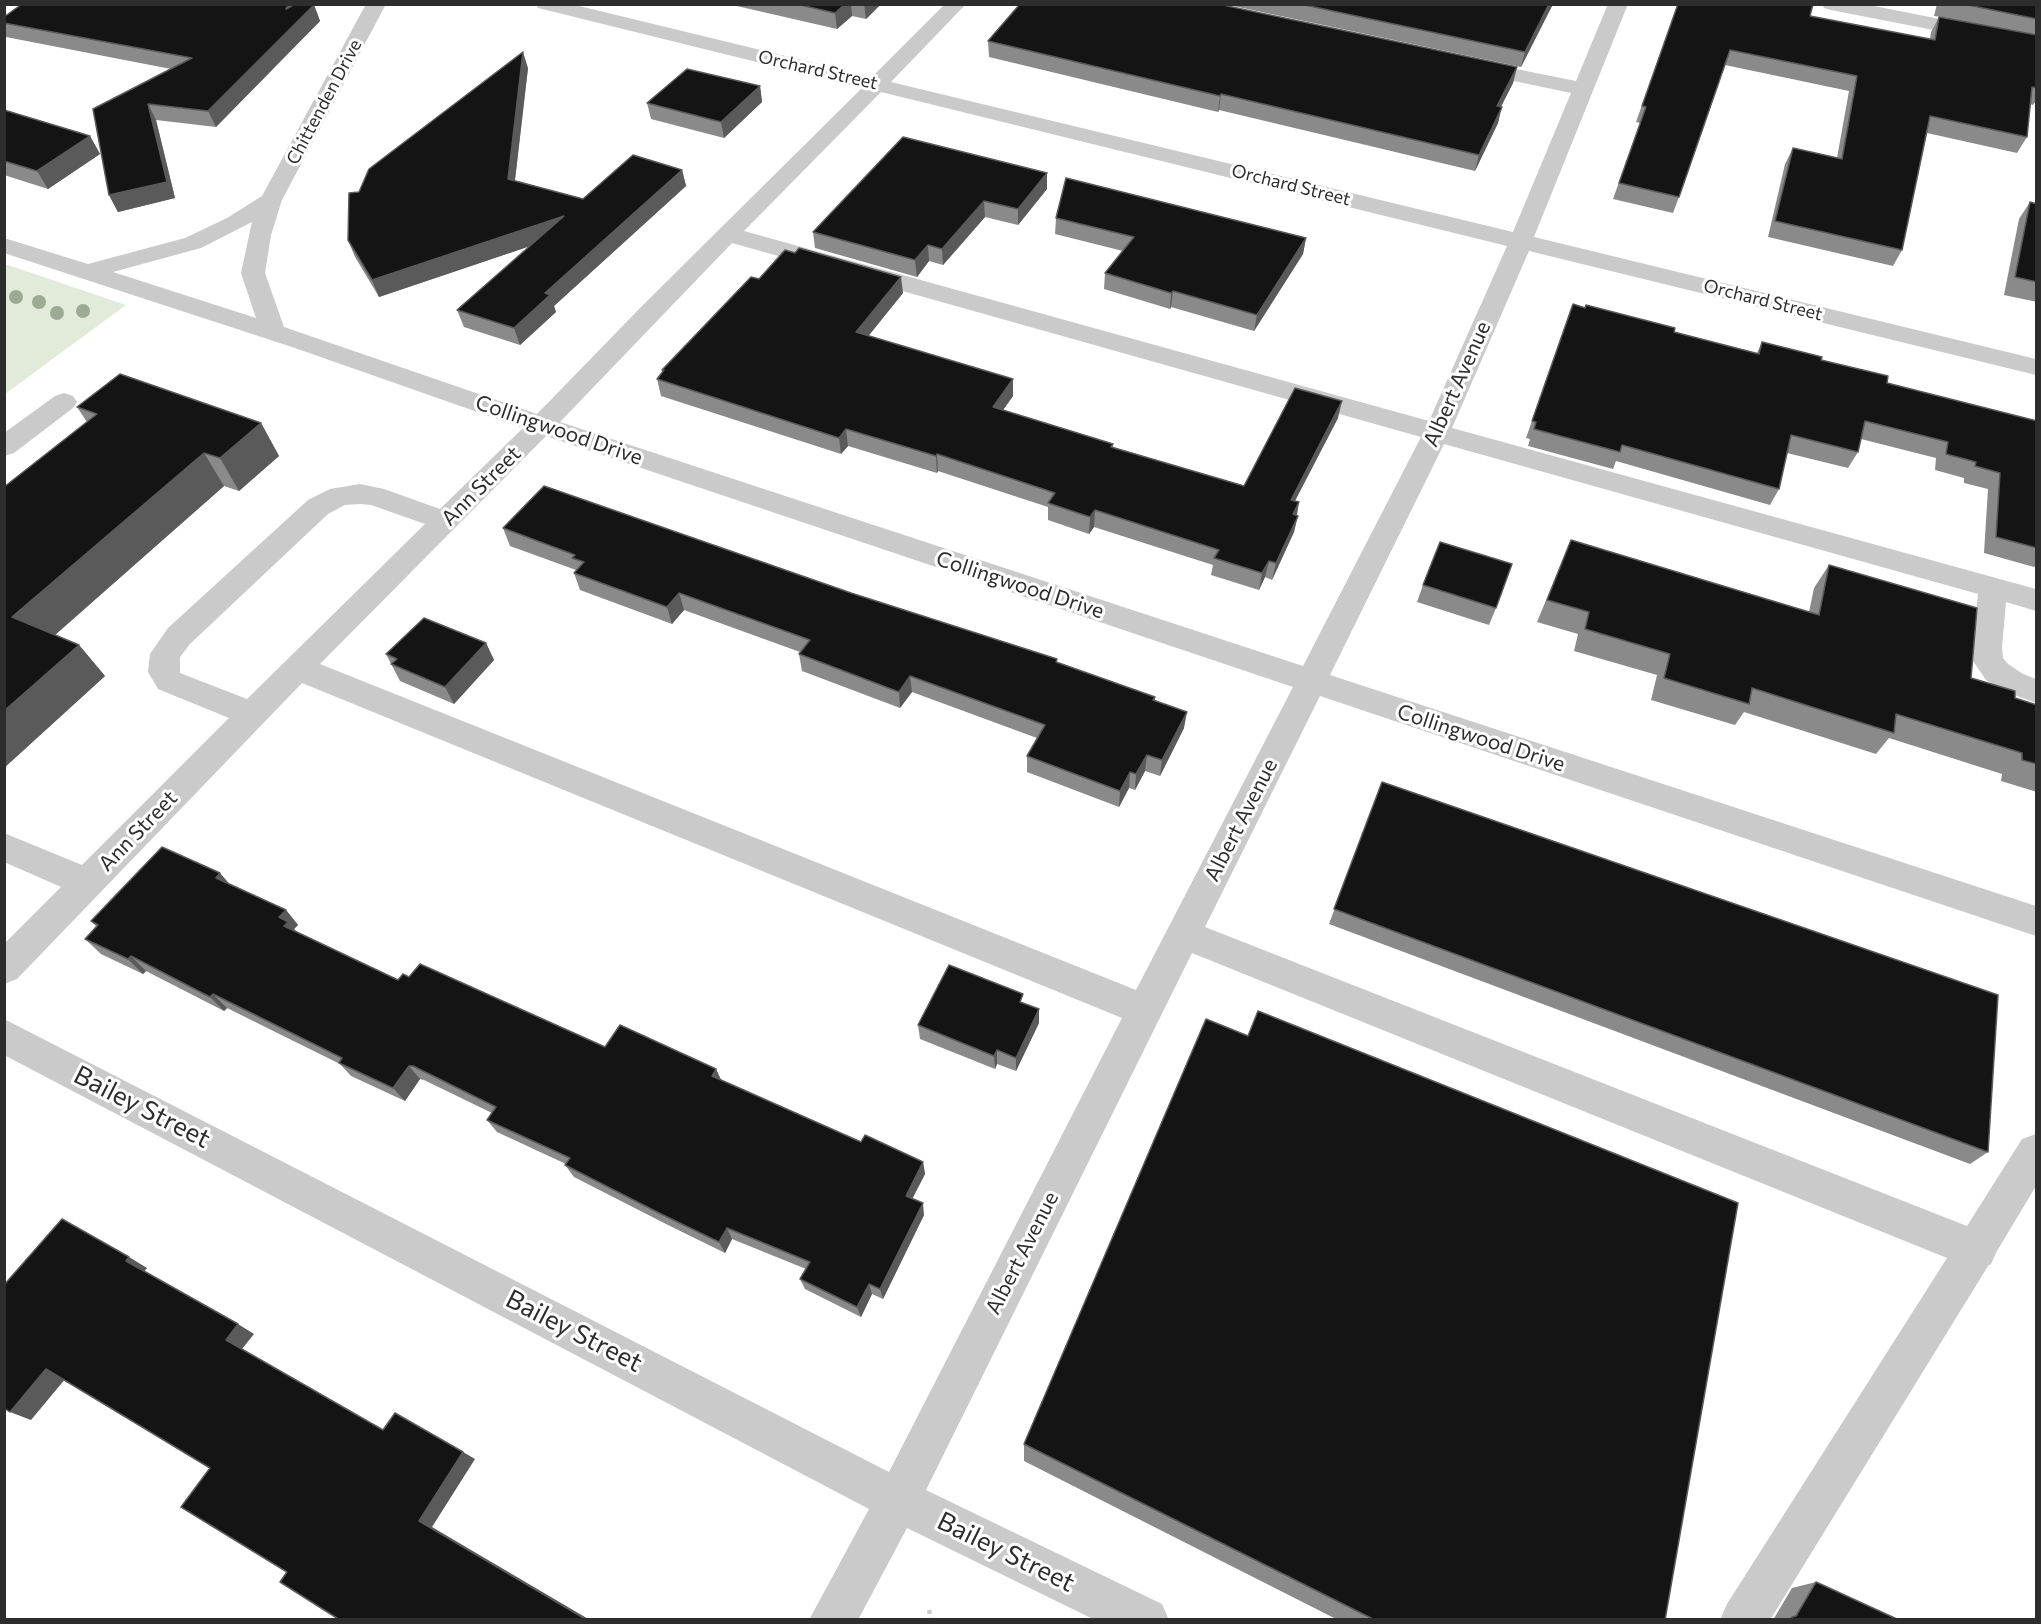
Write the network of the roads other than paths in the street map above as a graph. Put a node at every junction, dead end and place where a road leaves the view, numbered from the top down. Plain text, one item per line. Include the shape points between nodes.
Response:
1 (376, 4) edge
2 (544, 4) edge
3 (957, 4) edge
4 (1618, 4) edge
5 (1831, 4) edge
6 (2037, 44) edge
7 (1448, 61) edge
8 (878, 84) junction
9 (1583, 89) junction
10 (271, 200) junction
11 (727, 234) junction
12 (1521, 241) junction
13 (4, 245) edge
14 (87, 272) junction
15 (273, 332) junction
16 (2037, 367) edge
17 (64, 402) dead end
18 (542, 425) junction
19 (1437, 432) junction
20 (4, 447) edge
21 (445, 521) junction
22 (1993, 588) junction
23 (2037, 600) edge
24 (297, 668) junction
25 (1311, 682) junction
26 (2037, 691) edge
27 (252, 714) junction
28 (4, 846) edge
29 (87, 883) junction
30 (2037, 921) edge
31 (1184, 933) junction
32 (4, 968) edge
33 (1144, 1010) junction
34 (4, 1036) edge
35 (2037, 1152) edge
36 (1977, 1250) junction
37 (898, 1500) junction
38 (832, 1620) edge
39 (1146, 1620) edge
40 (1743, 1620) edge

1 - 10 street, Chittenden Drive
2 - 8 street, Orchard Street
3 - 8 street, Ann Street
4 - 9 street, Albert Avenue
5 - 6 street
7 - 9 street
8 - 11 street, Ann Street
8 - 12 street, Orchard Street
9 - 12 street, Albert Avenue
10 - 14 street, Chittenden Drive via 193,243
10 - 15 street, Chittenden Drive via 259,235 253,273
11 - 18 street, Ann Street
11 - 19 street
12 - 16 street, Orchard Street
12 - 19 street, Albert Avenue
13 - 14 street, Collingwood Drive
14 - 15 street, Collingwood Drive
15 - 18 street, Collingwood Drive
17 - 20 street
18 - 21 street, Ann Street
18 - 25 street, Collingwood Drive
19 - 22 street
19 - 25 street, Albert Avenue
21 - 24 street, Ann Street
21 - 27 street via 374,496 340,496 318,507 179,636 165,654 163,672 170,681
22 - 23 street
22 - 26 street via 1988,661 2012,682
24 - 27 street, Ann Street
24 - 33 street
25 - 30 street, Collingwood Drive
25 - 31 street, Albert Avenue
27 - 29 street, Ann Street
28 - 29 street
29 - 32 street, Ann Street
31 - 33 street, Albert Avenue
31 - 36 street
33 - 37 street, Albert Avenue
34 - 37 street, Bailey Street
35 - 36 street
36 - 40 street
37 - 38 street, Albert Avenue
37 - 39 street, Bailey Street

